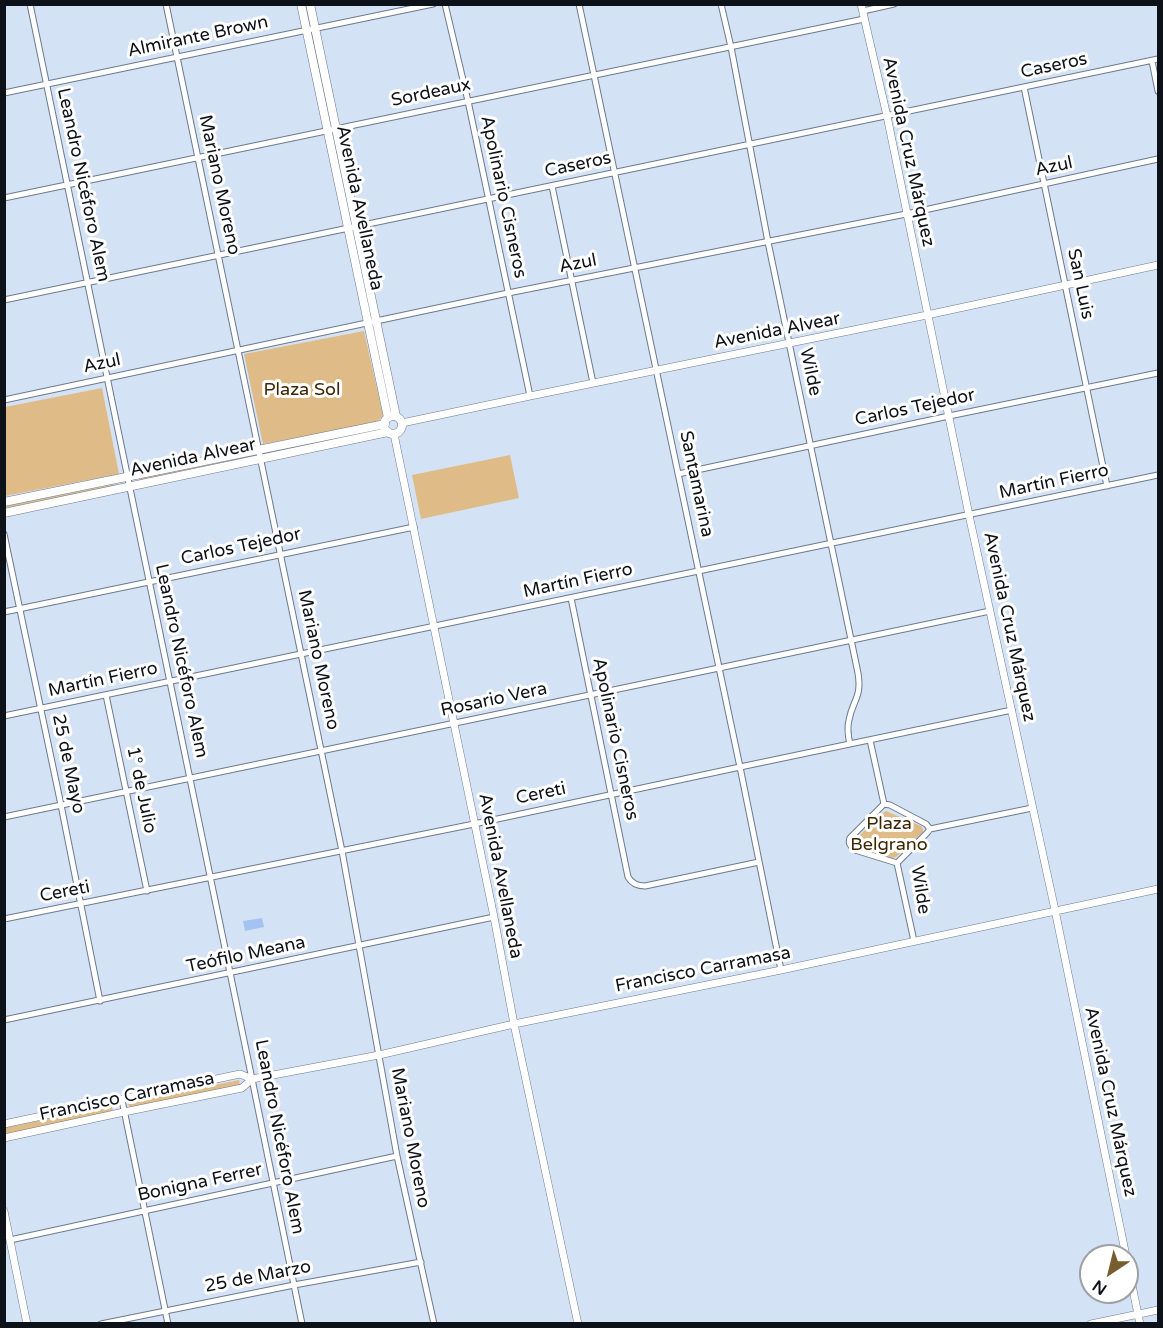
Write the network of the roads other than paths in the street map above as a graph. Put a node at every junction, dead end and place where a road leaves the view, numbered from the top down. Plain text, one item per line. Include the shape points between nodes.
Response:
1 (30, 4) edge
2 (166, 4) edge
3 (301, 4) edge
4 (310, 4) edge
5 (433, 4) edge
6 (445, 4) edge
7 (579, 4) edge
8 (721, 4) edge
9 (894, 4) edge
10 (863, 12) edge
11 (315, 28) junction
12 (306, 30) junction
13 (731, 47) junction
14 (177, 57) junction
15 (1155, 60) edge
16 (594, 75) junction
17 (46, 84) junction
18 (1024, 87) junction
19 (1158, 91) edge
20 (4, 93) edge
21 (468, 101) junction
22 (887, 116) junction
23 (332, 129) junction
24 (749, 146) junction
25 (198, 157) junction
26 (1158, 159) edge
27 (615, 173) junction
28 (67, 184) junction
29 (1044, 184) junction
30 (552, 186) junction
31 (4, 198) edge
32 (488, 199) junction
33 (906, 214) junction
34 (352, 228) junction
35 (768, 242) junction
36 (219, 256) junction
37 (1158, 265) edge
38 (635, 268) junction
39 (572, 281) junction
40 (88, 283) junction
41 (1065, 285) junction
42 (508, 293) junction
43 (4, 300) edge
44 (927, 315) junction
45 (372, 322) junction
46 (789, 344) junction
47 (238, 350) junction
48 (657, 370) junction
49 (1158, 374) edge
50 (107, 378) junction
51 (593, 383) junction
52 (1087, 388) junction
53 (530, 396) junction
54 (4, 400) edge
55 (949, 416) junction
56 (389, 419) junction
57 (402, 423) junction
58 (391, 433) junction
59 (810, 446) junction
60 (259, 450) junction
61 (261, 459) junction
62 (678, 474) junction
63 (1158, 475) edge
64 (128, 477) junction
65 (1107, 486) junction
66 (130, 487) junction
67 (4, 502) edge
68 (4, 513) edge
69 (969, 515) junction
70 (414, 527) junction
71 (4, 534) edge
72 (830, 543) junction
73 (281, 554) junction
74 (699, 571) junction
75 (149, 582) junction
76 (571, 598) junction
77 (20, 609) junction
78 (990, 611) junction
79 (4, 612) edge
80 (434, 626) junction
81 (851, 640) junction
82 (301, 654) junction
83 (719, 668) junction
84 (170, 681) junction
85 (106, 695) junction
86 (591, 695) junction
87 (41, 708) junction
88 (1012, 710) junction
89 (4, 716) edge
90 (453, 723) junction
91 (870, 740) junction
92 (850, 744) junction
93 (322, 751) junction
94 (740, 767) junction
95 (190, 778) junction
96 (126, 792) junction
97 (611, 794) junction
98 (884, 804) junction
99 (61, 805) junction
100 (1032, 808) junction
101 (4, 817) edge
102 (474, 824) junction
103 (930, 829) junction
104 (342, 851) junction
105 (759, 862) junction
106 (897, 863) junction
107 (211, 878) junction
108 (1158, 889) edge
109 (147, 891) junction
110 (80, 904) junction
111 (1055, 910) junction
112 (494, 917) junction
113 (4, 919) edge
114 (914, 941) junction
115 (359, 946) junction
116 (781, 970) junction
117 (230, 973) junction
118 (100, 1001) junction
119 (4, 1020) edge
120 (514, 1024) junction
121 (379, 1054) junction
122 (252, 1079) junction
123 (122, 1100) junction
124 (124, 1112) junction
125 (4, 1124) edge
126 (4, 1138) edge
127 (397, 1156) junction
128 (273, 1183) junction
129 (144, 1210) junction
130 (4, 1211) edge
131 (10, 1240) junction
132 (1124, 1244) edge
133 (421, 1262) junction
134 (294, 1285) junction
135 (1136, 1304) edge
136 (1158, 1310) edge
137 (165, 1311) junction
138 (1138, 1314) junction
139 (27, 1323) edge
140 (101, 1323) edge
141 (168, 1323) edge
142 (302, 1323) edge
143 (434, 1323) edge
144 (578, 1323) edge
145 (1091, 1323) edge
146 (1140, 1323) edge

1 - 17 street, Leandro Nicéforo Alem
2 - 14 street, Mariano Moreno
3 - 12 main road, Avenida Avellaneda
4 - 11 main road, Avenida Avellaneda
5 - 11 street, Almirante Brown
6 - 21 street, Apolinario Cisneros
7 - 16 street, Santamarina
8 - 13 street, Wilde
9 - 10 street, Sordeaux
10 - 13 street, Sordeaux
10 - 22 street, Avenida Cruz Márquez
11 - 12 street, Almirante Brown
11 - 23 main road, Avenida Avellaneda
12 - 14 street, Almirante Brown
12 - 23 main road, Avenida Avellaneda
13 - 16 street, Sordeaux
13 - 24 street, Wilde
14 - 17 street, Almirante Brown
14 - 25 street, Mariano Moreno
15 - 18 street, Caseros
15 - 19 street
16 - 21 street, Sordeaux
16 - 27 street, Santamarina
17 - 20 street, Almirante Brown
17 - 28 street, Leandro Nicéforo Alem
18 - 22 street, Caseros
18 - 29 street, San Luis
21 - 23 street, Sordeaux
21 - 32 street, Apolinario Cisneros
22 - 24 street, Caseros
22 - 33 street, Avenida Cruz Márquez
23 - 25 street, Sordeaux
23 - 34 main road, Avenida Avellaneda
24 - 27 street, Caseros
24 - 35 street, Wilde
25 - 28 street, Sordeaux
25 - 36 street, Mariano Moreno
26 - 29 street, Azul
27 - 30 street, Caseros
27 - 38 street, Santamarina
28 - 31 street, Sordeaux
28 - 40 street, Leandro Nicéforo Alem
29 - 33 street, Azul
29 - 41 street, San Luis
30 - 32 street, Caseros
30 - 39 street
32 - 34 street, Caseros
32 - 42 street, Apolinario Cisneros
33 - 35 street, Azul
33 - 44 street, Avenida Cruz Márquez
34 - 36 street, Caseros
34 - 45 main road, Avenida Avellaneda
35 - 38 street, Azul
35 - 46 street, Wilde
36 - 40 street, Caseros
36 - 47 street, Mariano Moreno
37 - 41 street, Avenida Alvear
38 - 39 street, Azul
38 - 48 street, Santamarina
39 - 42 street, Azul
39 - 51 street
40 - 43 street, Caseros
40 - 50 street, Leandro Nicéforo Alem
41 - 44 street, Avenida Alvear
41 - 52 street, San Luis
42 - 45 street, Azul
42 - 53 street, Apolinario Cisneros
44 - 46 street, Avenida Alvear
44 - 55 street, Avenida Cruz Márquez
45 - 47 street, Azul
45 - 56 main road, Avenida Avellaneda
46 - 48 street, Avenida Alvear
46 - 59 street, Wilde
47 - 50 street, Azul
47 - 60 street, Mariano Moreno
48 - 51 street, Avenida Alvear
48 - 62 street, Santamarina
49 - 52 street, Carlos Tejedor
50 - 54 street, Azul
50 - 64 street, Leandro Nicéforo Alem
51 - 53 street, Avenida Alvear
52 - 55 street, Carlos Tejedor
52 - 65 street, San Luis
53 - 57 street, Avenida Alvear
55 - 59 street, Carlos Tejedor
55 - 69 street, Avenida Cruz Márquez
56 - 57 main road via 399,418
56 - 58 main road via 386,429
56 - 60 main road, Avenida Alvear
57 - 58 main road via 400,431
58 - 61 main road, Avenida Alvear
58 - 70 street, Avenida Avellaneda
59 - 62 street, Carlos Tejedor
59 - 72 street, Wilde
60 - 61 street, Mariano Moreno
60 - 64 main road, Avenida Alvear
61 - 66 main road, Avenida Alvear
61 - 73 street, Mariano Moreno
62 - 74 street, Santamarina
63 - 65 street, Martín Fierro
64 - 66 street, Leandro Nicéforo Alem
64 - 67 main road, Avenida Alvear
65 - 69 street, Martín Fierro
66 - 68 main road, Avenida Alvear
66 - 75 street, Leandro Nicéforo Alem
69 - 72 street, Martín Fierro
69 - 78 street, Avenida Cruz Márquez
70 - 73 street, Carlos Tejedor
70 - 80 street, Avenida Avellaneda
71 - 77 street, 25 de Mayo
72 - 74 street, Martín Fierro
72 - 81 street, Wilde
73 - 75 street, Carlos Tejedor
73 - 82 street, Mariano Moreno
74 - 76 street, Martín Fierro
74 - 83 street, Santamarina
75 - 77 street, Carlos Tejedor
75 - 84 street, Leandro Nicéforo Alem
76 - 80 street, Martín Fierro
76 - 86 street, Apolinario Cisneros
77 - 79 street, Carlos Tejedor
77 - 87 street, 25 de Mayo
78 - 81 street, Rosario Vera
78 - 88 street, Avenida Cruz Márquez
80 - 82 street, Martín Fierro
80 - 90 street, Avenida Avellaneda
81 - 83 street, Rosario Vera
81 - 92 street, Wilde via 860,684 849,718
82 - 84 street, Martín Fierro
82 - 93 street, Mariano Moreno
83 - 86 street, Rosario Vera
83 - 94 street, Santamarina
84 - 85 street, Martín Fierro
84 - 95 street, Leandro Nicéforo Alem
85 - 87 street, Martín Fierro
85 - 96 street, 1° de Julio
86 - 90 street, Rosario Vera
86 - 97 street, Apolinario Cisneros
87 - 89 street, Martín Fierro
87 - 99 street, 25 de Mayo
88 - 91 street, Cereti
88 - 100 street, Avenida Cruz Márquez
90 - 93 street, Rosario Vera
90 - 102 street, Avenida Avellaneda
91 - 92 street, Cereti
91 - 98 street
92 - 94 street, Cereti
93 - 95 street, Rosario Vera
93 - 104 street, Mariano Moreno
94 - 97 street, Cereti
94 - 105 street, Santamarina
95 - 96 street, Rosario Vera
95 - 107 street, Leandro Nicéforo Alem
96 - 99 street, Rosario Vera
96 - 109 street, 1° de Julio
97 - 102 street, Cereti
97 - 105 street, Apolinario Cisneros via 628,877 635,884 645,886
98 - 103 street
98 - 106 street via 850,838 850,846
99 - 101 street, Rosario Vera
99 - 110 street, 25 de Mayo
100 - 103 street
100 - 111 street, Avenida Cruz Márquez
102 - 104 street, Cereti
102 - 112 street, Avenida Avellaneda
103 - 106 street, Wilde
104 - 107 street, Cereti
104 - 115 street, Mariano Moreno
105 - 116 street, Santamarina
106 - 114 street, Wilde
107 - 109 street, Cereti
107 - 117 street, Leandro Nicéforo Alem
108 - 111 street, Francisco Carramasa
109 - 110 street, Cereti
110 - 113 street, Cereti
110 - 118 street, 25 de Mayo
111 - 114 street, Francisco Carramasa
111 - 132 street, Avenida Cruz Márquez
112 - 115 street, Teófilo Meana
112 - 120 street, Avenida Avellaneda
114 - 116 street, Francisco Carramasa
115 - 117 street, Teófilo Meana
115 - 121 street, Mariano Moreno
116 - 120 street, Francisco Carramasa
117 - 118 street, Teófilo Meana
117 - 122 street, Leandro Nicéforo Alem
118 - 119 street, Teófilo Meana
120 - 121 street, Francisco Carramasa
120 - 144 street, Avenida Avellaneda
121 - 122 street, Francisco Carramasa
121 - 127 street, Mariano Moreno
122 - 123 street, Francisco Carramasa via 240,1074
122 - 124 street, Francisco Carramasa via 242,1088
122 - 128 street, Leandro Nicéforo Alem
123 - 124 street
123 - 125 street, Francisco Carramasa
124 - 126 street, Francisco Carramasa
124 - 129 street
127 - 128 street, Bonigna Ferrer
127 - 133 street, Mariano Moreno
128 - 129 street, Bonigna Ferrer
128 - 134 street, Leandro Nicéforo Alem
129 - 131 street, Bonigna Ferrer
129 - 137 street
130 - 131 street
131 - 139 street
133 - 134 street, 25 de Marzo
133 - 143 street, Mariano Moreno
134 - 137 street, 25 de Marzo
134 - 142 street, Leandro Nicéforo Alem
135 - 138 street
136 - 138 street
137 - 140 street, 25 de Marzo
137 - 141 street
138 - 145 street
138 - 146 street

